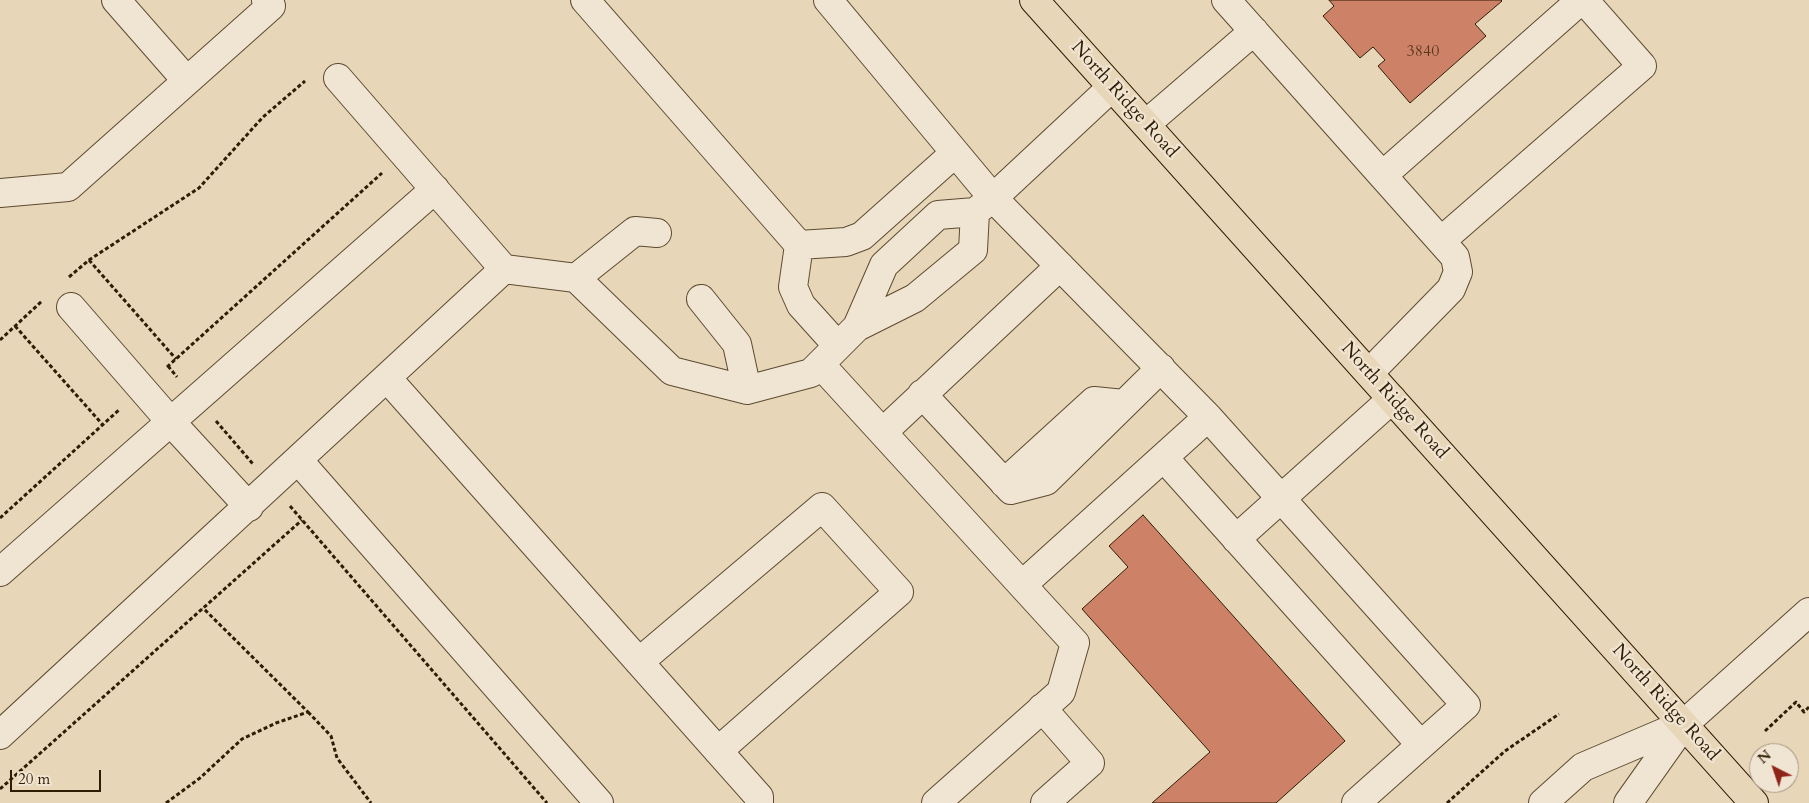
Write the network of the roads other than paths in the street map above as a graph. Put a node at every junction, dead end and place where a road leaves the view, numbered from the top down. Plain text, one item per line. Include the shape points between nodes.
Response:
1 (116, 0) edge
2 (266, 0) edge
3 (585, 0) edge
4 (828, 0) edge
5 (1034, 0) edge
6 (1226, 0) edge
7 (1582, 0) edge
8 (1254, 30) junction
9 (338, 78) dead end
10 (187, 81) junction
11 (1112, 87) junction
12 (1146, 124) junction
13 (955, 153) junction
14 (1383, 175) junction
15 (434, 189) junction
16 (0, 193) edge
17 (984, 205) junction
18 (657, 233) dead end
19 (1441, 241) junction
20 (798, 245) junction
21 (1060, 266) junction
22 (504, 269) junction
23 (576, 278) junction
24 (701, 299) dead end
25 (60, 302) road end
26 (857, 327) junction
27 (829, 355) junction
28 (1161, 368) junction
29 (1369, 373) junction
30 (387, 378) junction
31 (747, 390) junction
32 (922, 394) junction
33 (1392, 399) junction
34 (1208, 417) junction
35 (170, 421) junction
36 (883, 432) junction
37 (1164, 458) junction
38 (298, 460) junction
39 (1281, 499) junction
40 (248, 507) junction
41 (1236, 539) junction
42 (0, 572) edge
43 (1022, 585) junction
44 (1809, 612) edge
45 (639, 662) junction
46 (1042, 708) junction
47 (1684, 724) junction
48 (0, 735) edge
49 (1421, 745) junction
50 (718, 751) junction
51 (599, 803) edge
52 (759, 803) edge
53 (936, 803) edge
54 (1045, 803) edge
55 (1356, 803) edge
56 (1543, 803) edge
57 (1628, 803) edge
58 (1754, 803) edge

1 - 10 street
2 - 10 street via 271,6
3 - 20 street
4 - 13 street
5 - 11 main road, North Ridge Road
6 - 8 street
7 - 14 street
7 - 19 street via 1642,66
8 - 12 street
8 - 14 street
9 - 15 street
10 - 16 street via 68,187
11 - 12 main road, North Ridge Road
11 - 17 street
12 - 29 main road, North Ridge Road
13 - 17 street
13 - 20 street via 862,236 846,242
14 - 19 street
15 - 22 street
15 - 35 street
17 - 21 street
17 - 26 street via 973,250 915,298
17 - 26 street via 938,215 884,265
18 - 23 street via 635,231
19 - 29 street via 1455,257 1458,272 1451,289
20 - 27 street via 793,287
21 - 28 street
21 - 32 street
22 - 23 street
22 - 30 street
23 - 31 street via 672,371
24 - 31 street via 738,344
25 - 35 street
26 - 27 street
27 - 31 street via 811,373
27 - 36 street
28 - 32 street via 1046,481 1011,490
28 - 34 street
29 - 33 main road, North Ridge Road
30 - 38 street
30 - 45 street
32 - 36 street
33 - 39 street
33 - 47 main road, North Ridge Road
34 - 37 street
34 - 39 street
35 - 40 street
35 - 42 street
36 - 43 street
37 - 41 street
37 - 43 street
38 - 40 street
38 - 51 street
39 - 41 street
39 - 49 street via 1466,705
40 - 48 street
41 - 49 street
43 - 46 street via 1075,642 1061,692
44 - 47 street
45 - 50 street
45 - 50 street via 822,506 899,592
46 - 53 street
46 - 54 street via 1090,762
47 - 56 street via 1583,767
47 - 57 street
47 - 58 main road, North Ridge Road
49 - 55 street
50 - 52 street via 759,797

